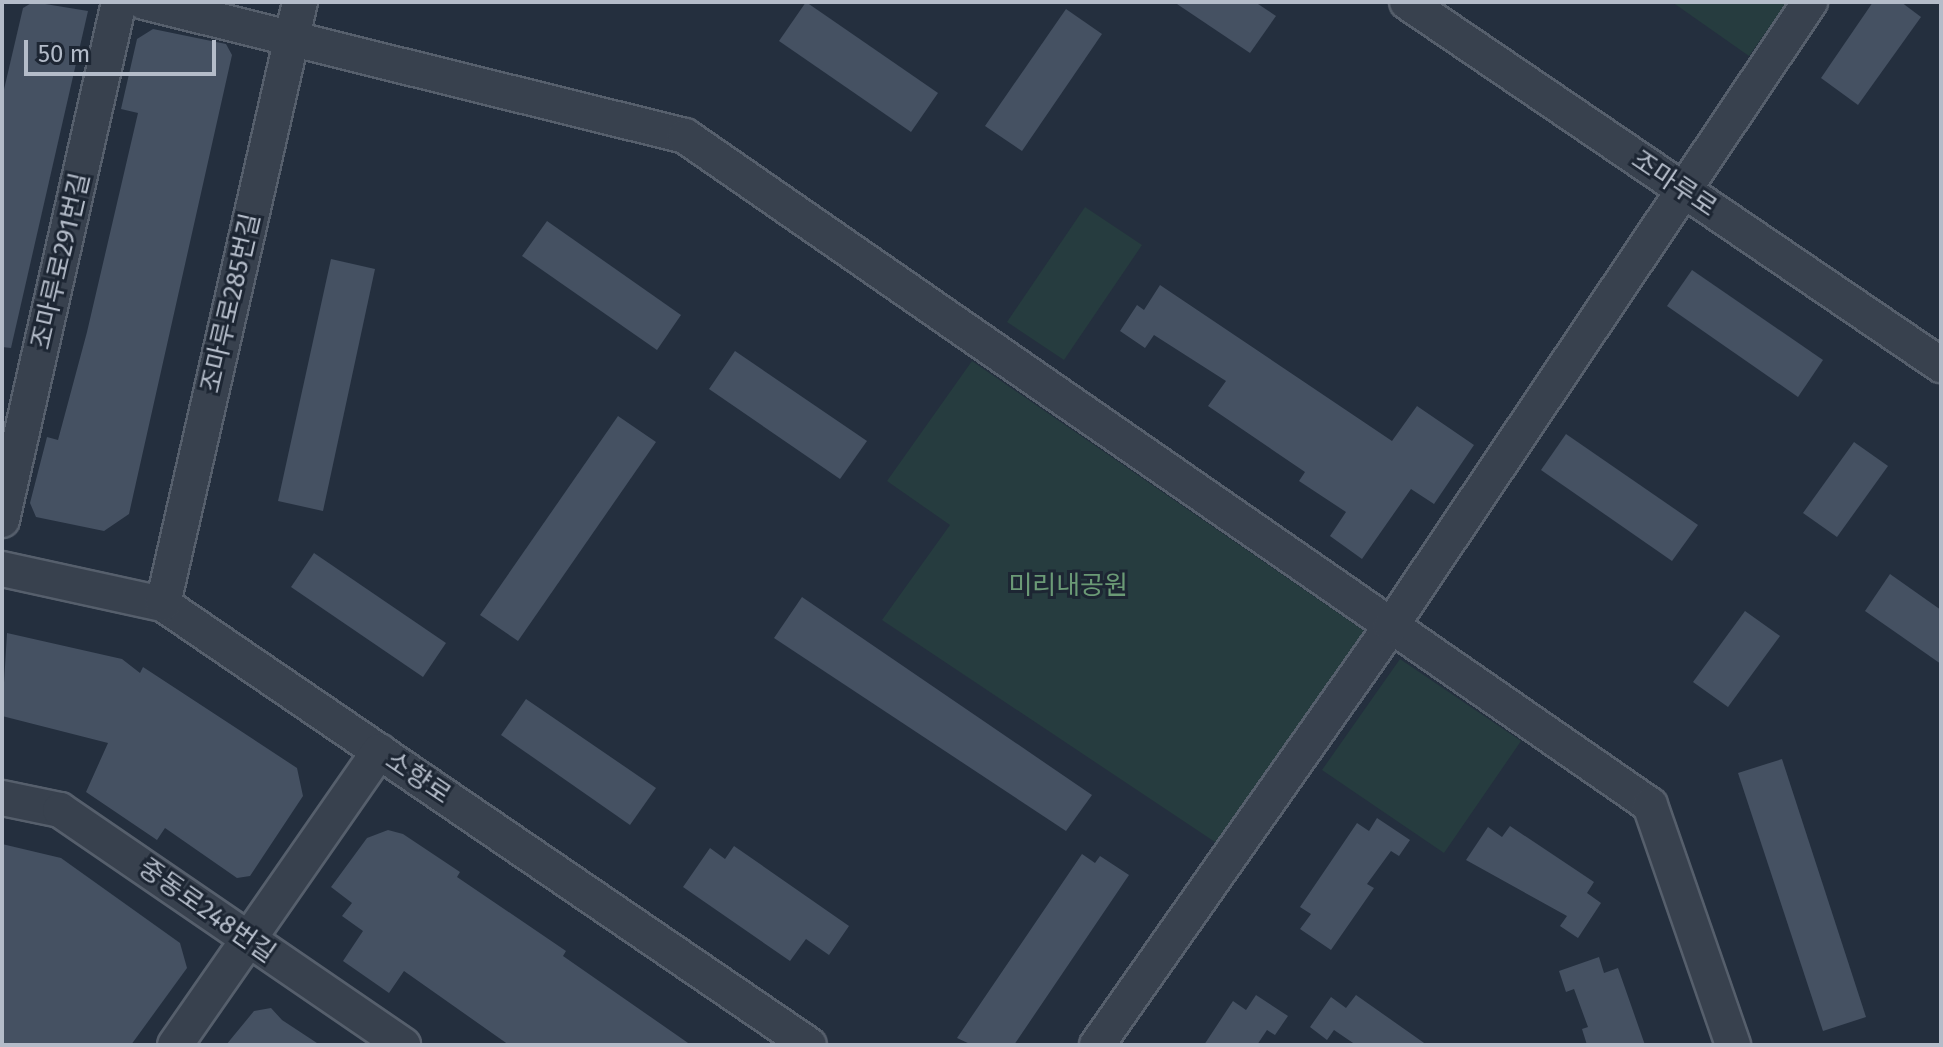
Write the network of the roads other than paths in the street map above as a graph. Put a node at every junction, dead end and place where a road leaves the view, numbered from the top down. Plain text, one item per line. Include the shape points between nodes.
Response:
1 (119, 2) edge
2 (144, 2) edge
3 (300, 2) edge
4 (1407, 2) edge
5 (1810, 2) edge
6 (291, 39) junction
7 (1681, 189) junction
8 (1941, 365) edge
9 (2, 520) edge
10 (2, 569) edge
11 (163, 604) junction
12 (1391, 626) junction
13 (379, 751) junction
14 (2, 798) edge
15 (248, 940) junction
16 (175, 1045) edge
17 (403, 1045) edge
18 (809, 1045) edge
19 (1097, 1045) edge
20 (1733, 1045) edge

1 - 9 street, 조마루로291번길
2 - 6 street
3 - 6 street, 조마루로285번길
4 - 7 street, 조마루로
5 - 7 street
6 - 11 street, 조마루로285번길
6 - 12 street via 685,136
7 - 8 street, 조마루로
7 - 12 street
10 - 11 street, 소향로
11 - 13 street, 소향로
12 - 19 street
12 - 20 street via 1650,805
13 - 15 street
13 - 18 street, 소향로
14 - 15 street, 중동로248번길 via 60,810
15 - 16 street
15 - 17 street, 중동로248번길

